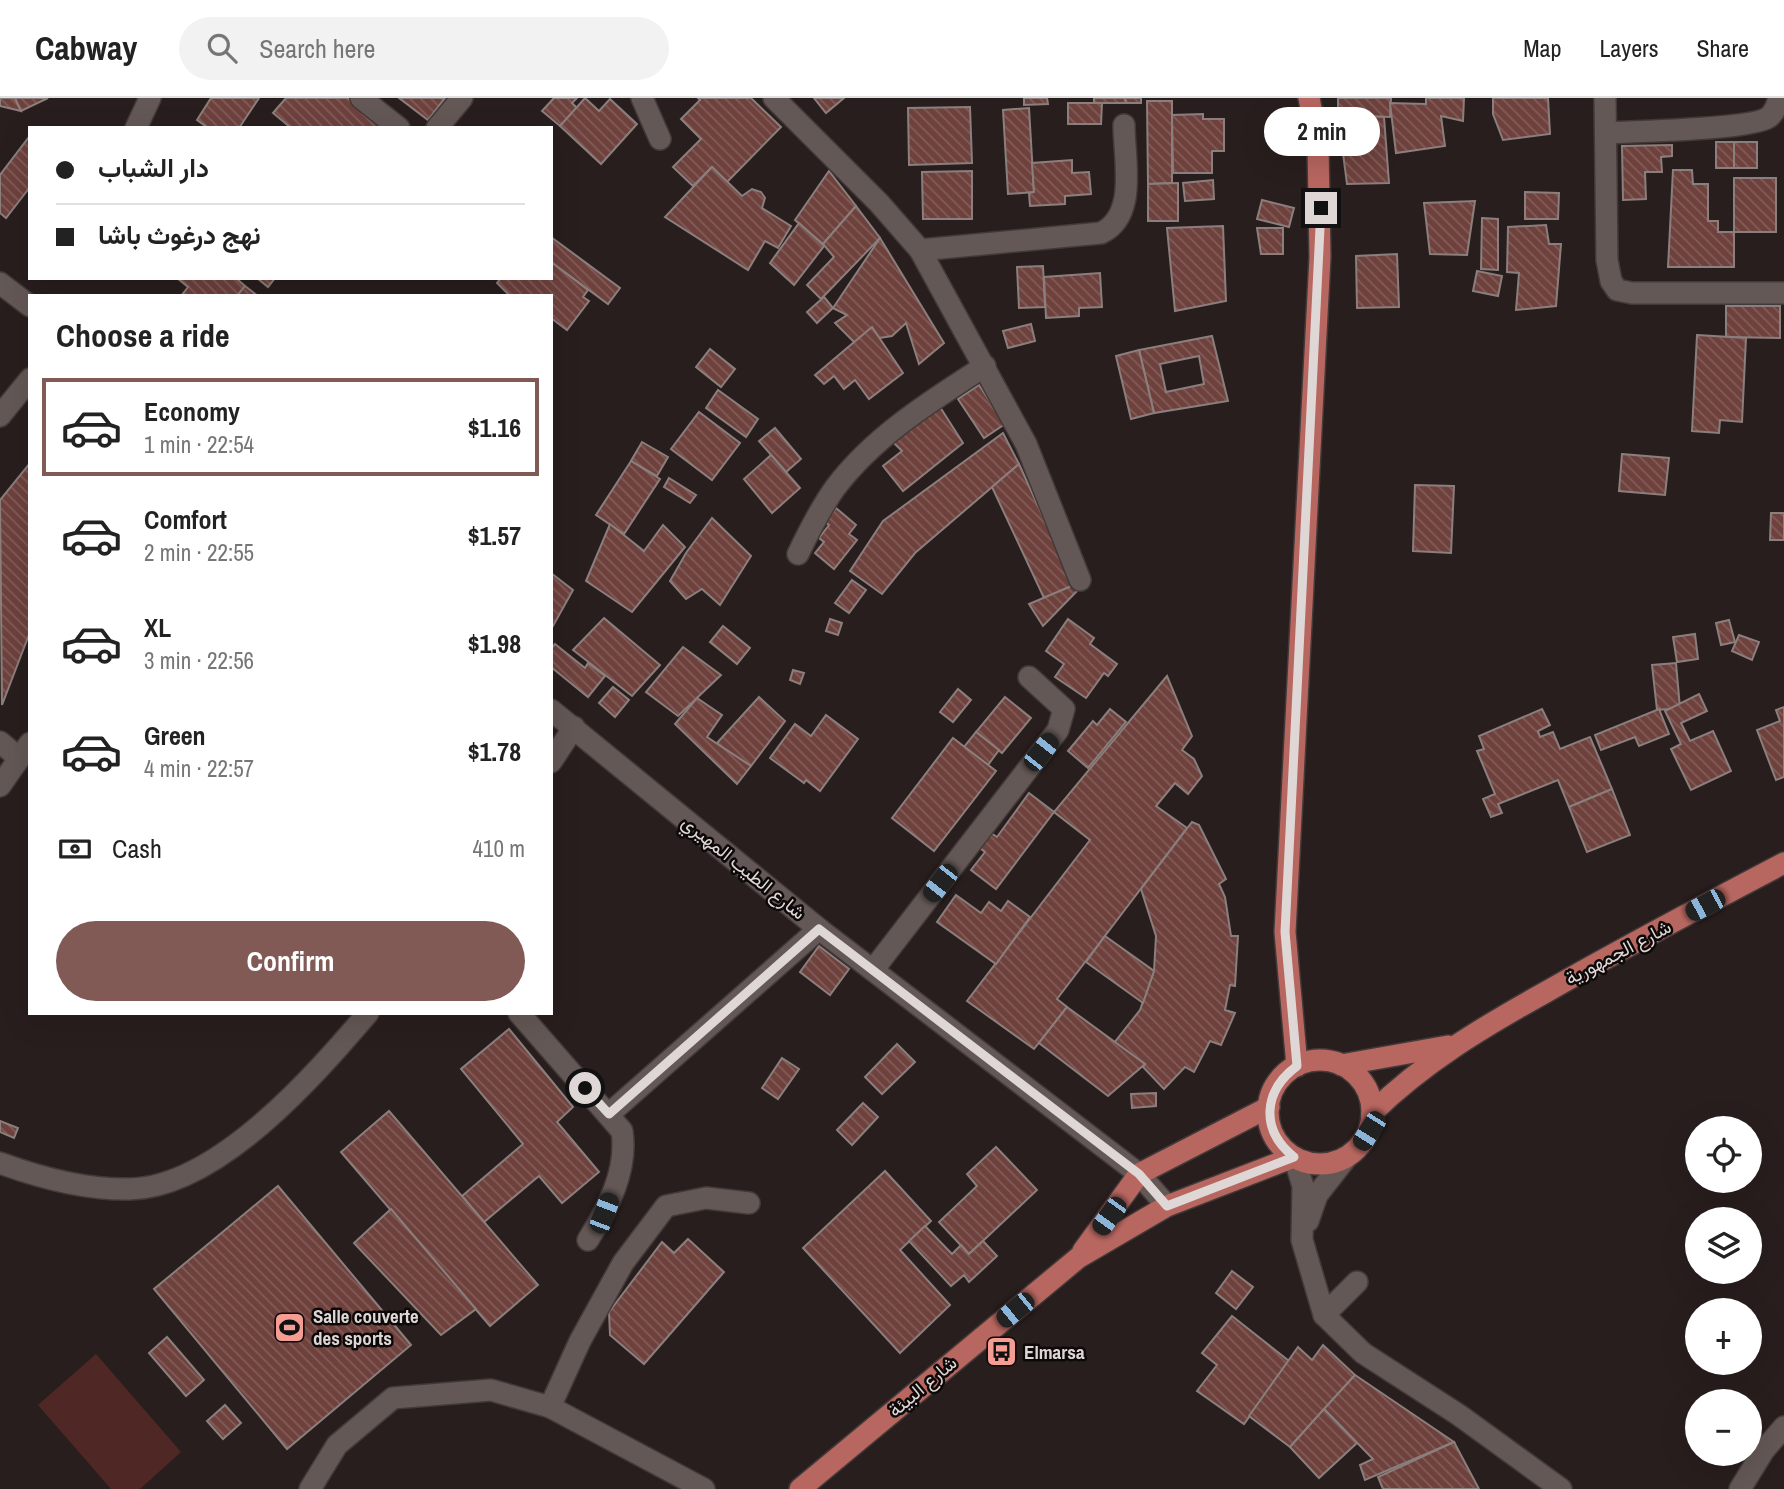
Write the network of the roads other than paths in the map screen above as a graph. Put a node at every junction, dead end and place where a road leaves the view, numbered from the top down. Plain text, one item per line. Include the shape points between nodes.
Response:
1 (150, 98) edge
2 (361, 98) edge
3 (462, 98) edge
4 (642, 98) edge
5 (774, 98) edge
6 (1309, 98) edge
7 (1605, 98) edge
8 (1779, 98) edge
9 (1124, 125) dead end
10 (137, 126) edge
11 (396, 126) edge
12 (439, 126) edge
13 (1606, 133) junction
14 (660, 139) dead end
15 (920, 250) junction
16 (0, 283) edge
17 (1784, 293) edge
18 (28, 304) edge
19 (985, 366) junction
20 (28, 381) edge
21 (0, 416) edge
22 (798, 554) dead end
23 (1080, 580) dead end
24 (1029, 677) dead end
25 (553, 711) edge
26 (574, 727) junction
27 (0, 742) edge
28 (24, 750) edge
29 (553, 759) edge
30 (0, 786) edge
31 (1784, 863) edge
32 (819, 929) junction
33 (873, 970) junction
34 (366, 1015) edge
35 (521, 1015) edge
36 (1453, 1045) junction
37 (1341, 1065) junction
38 (1297, 1066) junction
39 (1269, 1107) junction
40 (1372, 1113) junction
41 (609, 1114) junction
42 (1294, 1157) junction
43 (1346, 1158) junction
44 (0, 1163) edge
45 (1139, 1174) junction
46 (749, 1203) dead end
47 (1167, 1206) junction
48 (588, 1240) dead end
49 (1302, 1240) junction
50 (1078, 1258) junction
51 (1357, 1282) dead end
52 (1324, 1315) junction
53 (550, 1407) junction
54 (1784, 1427) edge
55 (805, 1487) edge
56 (310, 1489) edge
57 (704, 1489) edge
58 (1561, 1489) edge
59 (1740, 1489) edge

1 - 10 street
2 - 11 street
3 - 12 street
4 - 14 street
5 - 15 street
6 - 38 main road via 1318,145 1320,257 1285,932
7 - 13 street
8 - 13 street via 1769,117 1760,121
9 - 15 street via 1125,206 1110,229
13 - 17 street via 1607,260 1617,290
15 - 19 street
16 - 18 street
19 - 22 street via 902,424 857,464 826,501
19 - 23 street via 1026,444
20 - 21 street
24 - 33 street via 1064,709 1058,730
25 - 26 street, شارع الطيب المهيري
26 - 29 street
26 - 32 street, شارع الطيب المهيري
27 - 28 street
28 - 30 street
31 - 36 main road, شارع الجمهورية
32 - 33 street, شارع الطيب المهيري
32 - 41 street
33 - 45 street, شارع الطيب المهيري
34 - 44 street via 295,1094 211,1163 132,1189 86,1186
35 - 41 street
36 - 37 main road, شارع الجمهورية
36 - 40 main road, شارع الجمهورية
37 - 38 main road via 1327,1060
37 - 40 main road via 1364,1084
38 - 39 main road via 1283,1076
39 - 42 main road via 1274,1136
39 - 45 main road, شارع البيئة
40 - 43 main road via 1369,1131
41 - 48 street via 622,1130 625,1149 604,1213
42 - 43 main road via 1320,1164
42 - 47 main road, شارع البيئة
42 - 49 street via 1303,1186
43 - 49 street via 1317,1195
45 - 47 street, شارع الطيب المهيري
45 - 50 main road, شارع البيئة
46 - 53 street via 706,1198 666,1206 623,1263
47 - 50 main road, شارع البيئة
49 - 52 street
50 - 55 main road, شارع البيئة
51 - 52 street
52 - 58 street via 1363,1353
53 - 56 street via 491,1390 393,1398 337,1445
53 - 57 street
54 - 59 street via 1763,1450

